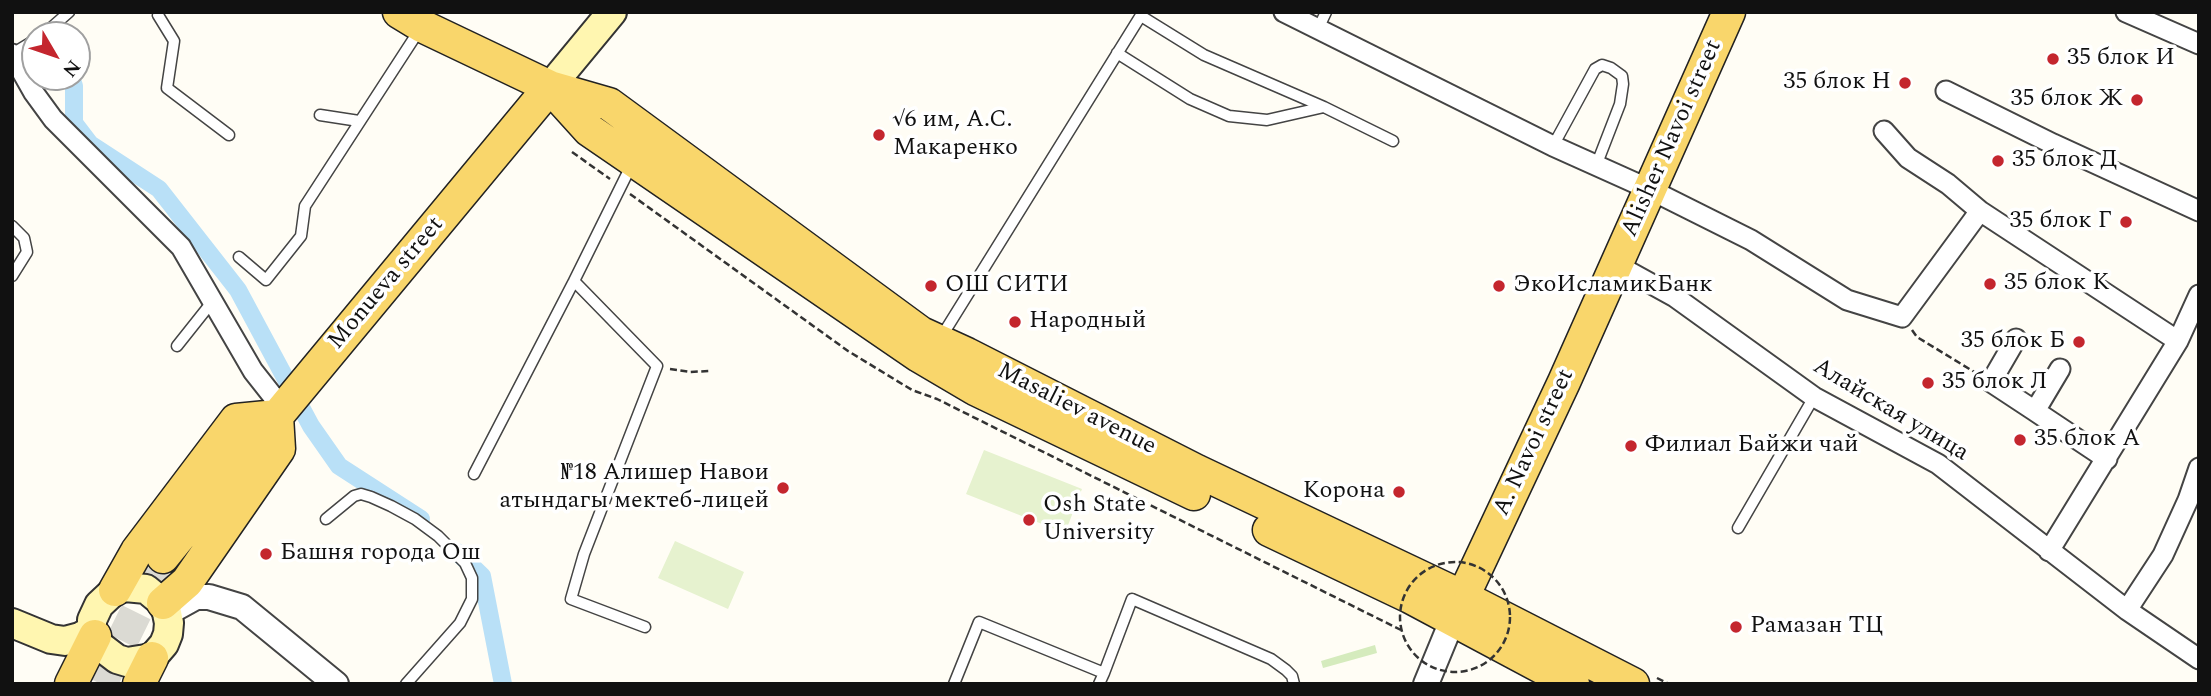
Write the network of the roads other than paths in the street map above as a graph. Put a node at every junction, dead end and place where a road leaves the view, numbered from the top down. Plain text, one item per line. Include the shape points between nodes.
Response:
1 (159, 12) edge
2 (612, 12) edge
3 (1284, 12) edge
4 (1721, 12) edge
5 (1729, 12) edge
6 (1739, 12) edge
7 (2126, 12) edge
8 (1142, 14) edge
9 (411, 19) edge
10 (1322, 21) edge
11 (2199, 44) edge
12 (1715, 45) junction
13 (1117, 53) junction
14 (12, 54) edge
15 (550, 87) junction
16 (1946, 91) dead end
17 (1324, 107) junction
18 (320, 115) dead end
19 (359, 121) junction
20 (1884, 131) dead end
21 (229, 135) dead end
22 (1393, 141) dead end
23 (1553, 146) junction
24 (633, 161) junction
25 (1596, 166) junction
26 (1651, 190) junction
27 (1980, 211) junction
28 (2199, 211) edge
29 (12, 226) edge
30 (239, 257) dead end
31 (1617, 265) junction
32 (12, 276) edge
33 (574, 281) junction
34 (2199, 295) edge
35 (212, 302) junction
36 (2016, 339) dead end
37 (939, 341) junction
38 (2178, 341) junction
39 (177, 346) dead end
40 (2060, 369) dead end
41 (1814, 397) junction
42 (288, 403) junction
43 (2035, 411) junction
44 (2107, 459) junction
45 (2199, 468) edge
46 (474, 474) dead end
47 (326, 519) dead end
48 (1738, 528) dead end
49 (2049, 551) junction
50 (163, 557) tunnel mouth
51 (115, 590) junction
52 (165, 608) junction
53 (1458, 609) junction
54 (2127, 610) junction
55 (12, 623) edge
56 (646, 627) dead end
57 (94, 633) junction
58 (2199, 659) edge
59 (145, 671) edge
60 (1104, 673) junction
61 (71, 684) edge
62 (336, 684) edge
63 (406, 684) edge
64 (954, 684) edge
65 (1099, 684) edge
66 (1294, 684) edge
67 (1426, 684) edge
68 (1573, 684) edge
69 (1633, 684) edge

1 - 21 lane via 174,41 167,89
2 - 15 main road, Monueva street
3 - 10 street
4 - 12 lane
5 - 12 main road, Alisher Navoi street
6 - 12 lane
7 - 11 street
8 - 13 lane
8 - 17 lane via 1204,55
9 - 15 main road, Masaliev avenue
9 - 19 lane
10 - 23 street
12 - 26 main road, Alisher Navoi street
13 - 17 lane via 1189,99 1229,116 1267,120
13 - 37 lane
14 - 35 street via 52,119 181,247
15 - 24 main road, Masaliev avenue via 589,130
15 - 37 main road, Masaliev avenue via 609,104 921,333
15 - 42 main road, Monueva street
16 - 28 street
17 - 22 lane
18 - 19 lane
19 - 30 lane via 306,206 301,236 266,280
20 - 27 street via 1908,158
23 - 25 street
23 - 25 lane via 1595,69 1602,65 1611,68 1622,76 1620,104
24 - 33 lane
24 - 53 main road, Masaliev avenue via 958,380 1410,597
25 - 26 street
26 - 27 street via 1751,240 1847,300 1902,317
26 - 31 main road, Alisher Navoi street
27 - 38 street
29 - 32 lane via 23,238 27,252
31 - 41 street, Алайская улица via 1675,297
31 - 53 main road, A. Navoi street
33 - 46 lane
33 - 56 lane via 657,366 571,599
34 - 38 street
35 - 39 lane
35 - 42 street via 253,371
36 - 43 street via 1991,382
37 - 53 main road, Masaliev avenue
38 - 44 street
40 - 43 street
41 - 48 lane
41 - 49 street, Алайская улица via 1938,464
42 - 50 main road, Monueva street
42 - 51 main road via 236,420 136,551
42 - 52 main road via 279,449
43 - 44 street
44 - 49 street
45 - 54 street via 2163,555
47 - 63 lane via 361,494 415,519 465,563 472,578 472,599 460,623
49 - 54 street, Алайская улица
51 - 52 main road via 146,589
51 - 57 main road via 99,605 92,620
52 - 59 main road via 168,634
52 - 62 street via 196,597 242,607
53 - 67 street
53 - 68 main road, Masaliev avenue
53 - 69 main road, Masaliev avenue
54 - 58 street, Алайская улица
55 - 57 main road via 65,641
57 - 59 main road via 100,646 117,659
57 - 61 main road
60 - 64 lane via 979,622
60 - 65 lane
60 - 66 lane via 1132,599 1271,659 1292,676

